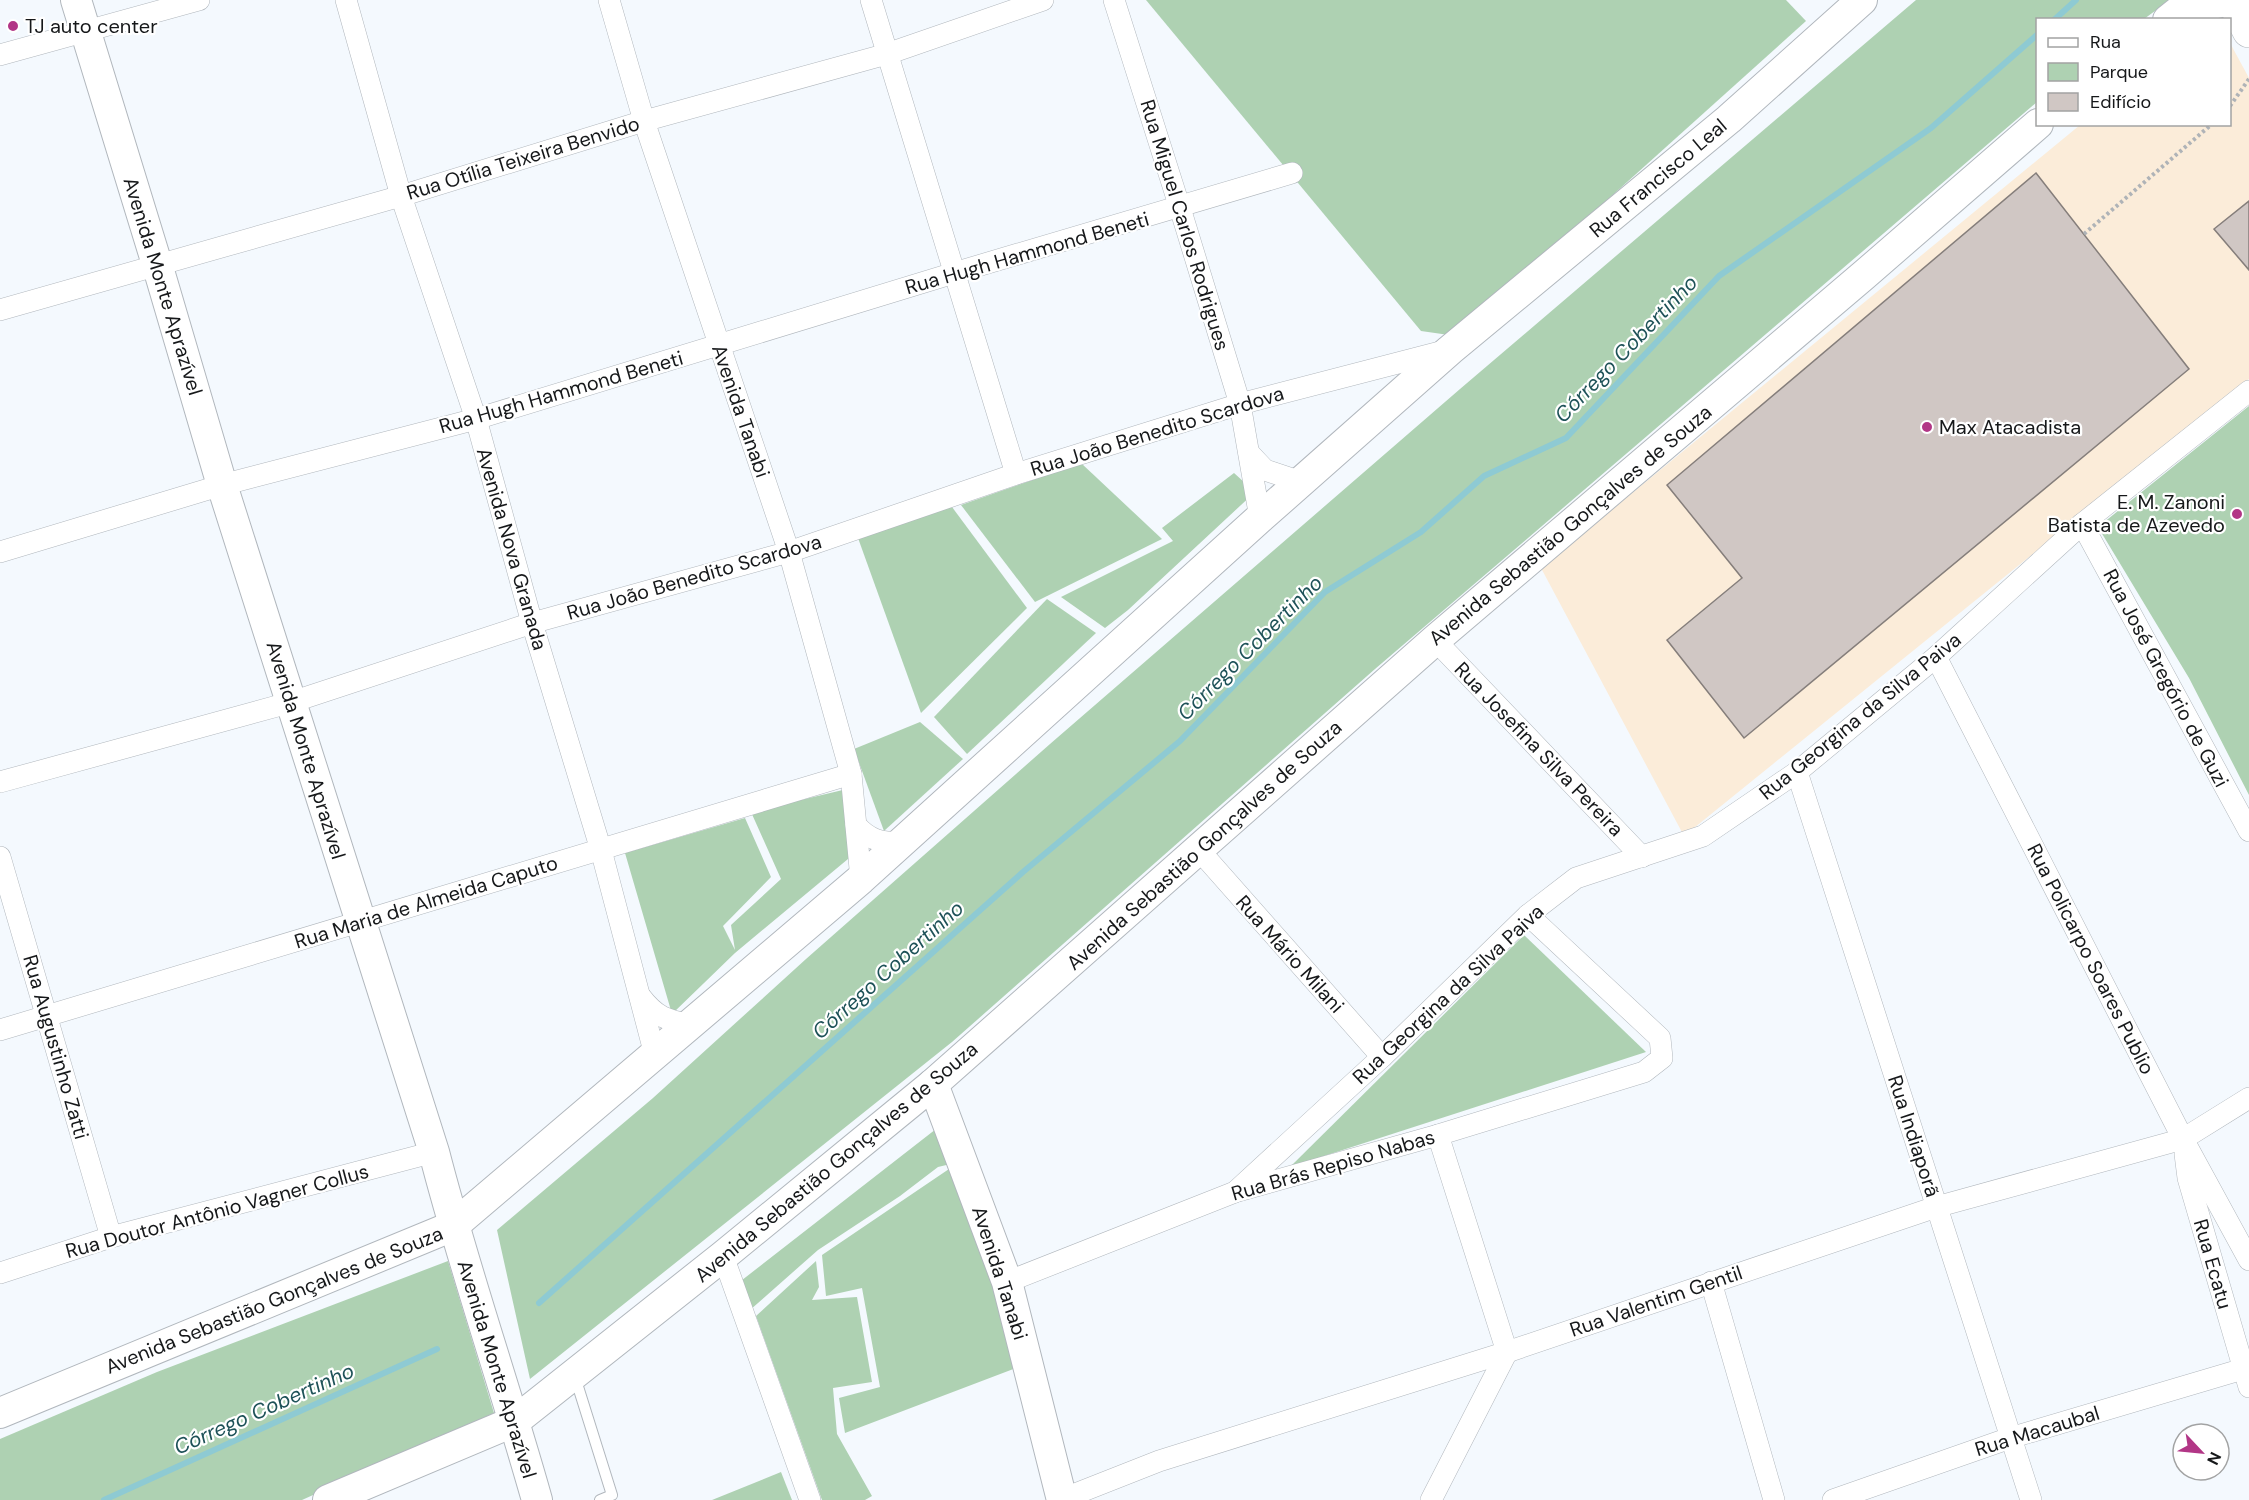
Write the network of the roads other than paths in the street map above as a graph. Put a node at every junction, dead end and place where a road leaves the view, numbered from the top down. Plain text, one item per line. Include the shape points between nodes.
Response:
1 (76, 0) edge
2 (199, 0) edge
3 (346, 0) edge
4 (609, 0) edge
5 (871, 0) edge
6 (1043, 0) edge
7 (1114, 0) edge
8 (1862, 0) edge
9 (2231, 0) edge
10 (2170, 18) edge
11 (2249, 31) edge
12 (86, 32) junction
13 (887, 54) junction
14 (0, 55) edge
15 (644, 121) junction
16 (2036, 125) edge
17 (1292, 173) dead end
18 (401, 196) junction
19 (1180, 208) junction
20 (157, 264) junction
21 (954, 273) junction
22 (0, 310) edge
23 (720, 346) junction
24 (1450, 350) junction
25 (1386, 365) junction
26 (1407, 388) junction
27 (2249, 391) edge
28 (1240, 404) junction
29 (476, 419) junction
30 (1249, 453) junction
31 (1016, 474) junction
32 (1301, 482) junction
33 (222, 485) junction
34 (1260, 518) junction
35 (2082, 524) junction
36 (0, 552) edge
37 (789, 552) junction
38 (532, 623) junction
39 (1435, 640) junction
40 (1936, 657) junction
41 (292, 702) junction
42 (1797, 772) junction
43 (851, 774) junction
44 (0, 782) edge
45 (856, 825) junction
46 (2249, 831) edge
47 (901, 843) junction
48 (601, 850) junction
49 (1199, 850) junction
50 (0, 857) edge
51 (1642, 857) junction
52 (861, 879) junction
53 (1528, 915) junction
54 (360, 922) junction
55 (640, 996) junction
56 (47, 1016) junction
57 (691, 1025) junction
58 (0, 1030) edge
59 (655, 1055) junction
60 (1382, 1057) junction
61 (933, 1084) junction
62 (2249, 1098) edge
63 (1438, 1135) junction
64 (2182, 1139) junction
65 (434, 1152) junction
66 (1235, 1192) junction
67 (1936, 1207) junction
68 (453, 1226) junction
69 (111, 1237) junction
70 (723, 1256) junction
71 (2249, 1260) edge
72 (0, 1273) edge
73 (1007, 1282) junction
74 (1711, 1282) junction
75 (1507, 1352) junction
76 (574, 1374) junction
77 (2246, 1378) edge
78 (0, 1413) edge
79 (515, 1421) junction
80 (2010, 1438) junction
81 (328, 1500) edge
82 (537, 1500) edge
83 (600, 1500) edge
84 (810, 1500) edge
85 (1062, 1500) edge
86 (1431, 1500) edge
87 (1774, 1500) edge
88 (1833, 1500) edge
89 (2031, 1500) edge

1 - 12 main road, Avenida Monte Aprazível
2 - 12 street
3 - 18 street, Avenida Nova Granada
4 - 15 street, Avenida Tanabi
5 - 13 street
6 - 13 street, Rua Otília Teixeira Benvido
7 - 19 street, Rua Miguel Carlos Rodrigues
8 - 24 main road, Rua Francisco Leal via 1729,119
9 - 10 main road via 2178,12
9 - 11 main road
12 - 14 street
12 - 20 main road, Avenida Monte Aprazível
13 - 15 street, Rua Otília Teixeira Benvido
13 - 21 street
15 - 18 street, Rua Otília Teixeira Benvido
15 - 23 street, Avenida Tanabi
16 - 39 main road, Avenida Sebastião Gonçalves de Souza
17 - 19 street, Rua Hugh Hammond Beneti
18 - 20 street, Rua Otília Teixeira Benvido
18 - 29 street, Avenida Nova Granada
19 - 21 street, Rua Hugh Hammond Beneti
19 - 28 street, Rua Miguel Carlos Rodrigues
20 - 22 street, Rua Otília Teixeira Benvido
20 - 33 main road, Avenida Monte Aprazível
21 - 23 street, Rua Hugh Hammond Beneti
21 - 31 street
23 - 29 street, Rua Hugh Hammond Beneti
23 - 37 street, Avenida Tanabi
24 - 25 street, Rua João Benedito Scardova
24 - 26 main road, Avenida Sebastião Gonçalves de Souza
25 - 26 street
25 - 28 street, Rua João Benedito Scardova
26 - 32 main road, Avenida Sebastião Gonçalves de Souza
27 - 35 street, Rua Georgina da Silva Paiva
28 - 30 street, Rua Miguel Carlos Rodrigues
28 - 31 street, Rua João Benedito Scardova
29 - 33 street, Rua Hugh Hammond Beneti
29 - 38 street, Avenida Nova Granada
30 - 32 street via 1265,470
30 - 34 street, Rua Miguel Carlos Rodrigues
31 - 37 street, Rua João Benedito Scardova
32 - 34 main road, Avenida Sebastião Gonçalves de Souza
33 - 36 street, Rua Hugh Hammond Beneti
33 - 41 main road, Avenida Monte Aprazível
34 - 47 main road, Avenida Sebastião Gonçalves de Souza
35 - 40 street, Rua Georgina da Silva Paiva
35 - 46 street, Rua José Gregório de Guzi
37 - 38 street, Rua João Benedito Scardova
37 - 43 street, Avenida Tanabi
38 - 41 street, Rua João Benedito Scardova
38 - 48 street, Avenida Nova Granada
39 - 49 main road, Avenida Sebastião Gonçalves de Souza
39 - 51 street, Rua Josefina Silva Pereira
40 - 42 street, Rua Georgina da Silva Paiva
40 - 64 street, Rua Policarpo Soares Publio
41 - 44 street, Rua João Benedito Scardova
41 - 54 main road, Avenida Monte Aprazível
42 - 51 street, Rua Georgina da Silva Paiva via 1703,836
42 - 67 street, Rua Indiaporã
43 - 45 street, Avenida Tanabi
43 - 48 street, Rua Maria de Almeida Caputo
45 - 47 street via 866,836
45 - 52 street, Avenida Tanabi
47 - 52 main road, Avenida Sebastião Gonçalves de Souza
48 - 54 street, Rua Maria de Almeida Caputo
48 - 55 street, Avenida Nova Granada
49 - 60 street, Rua Mário Milani
49 - 61 main road, Avenida Sebastião Gonçalves de Souza
50 - 56 street, Rua Augustinho Zatti
51 - 53 street, Rua Georgina da Silva Paiva via 1576,878
52 - 57 main road, Avenida Sebastião Gonçalves de Souza
53 - 60 street, Rua Georgina da Silva Paiva
53 - 63 street, Rua Brás Repiso Nabas via 1659,1038 1662,1058 1644,1072
54 - 56 street, Rua Maria de Almeida Caputo
54 - 65 main road, Avenida Monte Aprazível
55 - 57 street via 650,1010 665,1019
55 - 59 street, Avenida Nova Granada
56 - 58 street, Rua Maria de Almeida Caputo
56 - 69 street, Rua Augustinho Zatti
57 - 59 main road, Avenida Sebastião Gonçalves de Souza
59 - 68 main road, Avenida Sebastião Gonçalves de Souza
60 - 66 street, Rua Georgina da Silva Paiva
61 - 70 main road, Avenida Sebastião Gonçalves de Souza
61 - 73 main road, Avenida Tanabi
62 - 64 street, Rua Valentim Gentil
63 - 66 street, Rua Brás Repiso Nabas
63 - 75 street
64 - 67 street, Rua Valentim Gentil
64 - 71 street, Rua Policarpo Soares Publio
64 - 77 street, Rua Ecatu via 2188,1178
65 - 68 main road, Avenida Monte Aprazível
65 - 69 street, Rua Doutor Antônio Vagner Collus
66 - 73 street, Rua Brás Repiso Nabas
67 - 74 street, Rua Valentim Gentil
67 - 80 street, Rua Indiaporã
68 - 78 main road, Avenida Sebastião Gonçalves de Souza
68 - 79 main road, Avenida Monte Aprazível
69 - 72 street, Rua Doutor Antônio Vagner Collus
70 - 76 main road, Avenida Sebastião Gonçalves de Souza
70 - 84 street
73 - 85 main road, Avenida Tanabi
74 - 75 street, Rua Valentim Gentil
74 - 87 street
75 - 85 street, Rua Valentim Gentil via 1159,1461
75 - 86 street
76 - 79 main road, Avenida Sebastião Gonçalves de Souza
76 - 83 lane via 612,1495
77 - 80 street, Rua Macaubal
79 - 81 main road, Avenida Sebastião Gonçalves de Souza
79 - 82 main road, Avenida Monte Aprazível
80 - 88 street, Rua Macaubal
80 - 89 street, Rua Indiaporã

